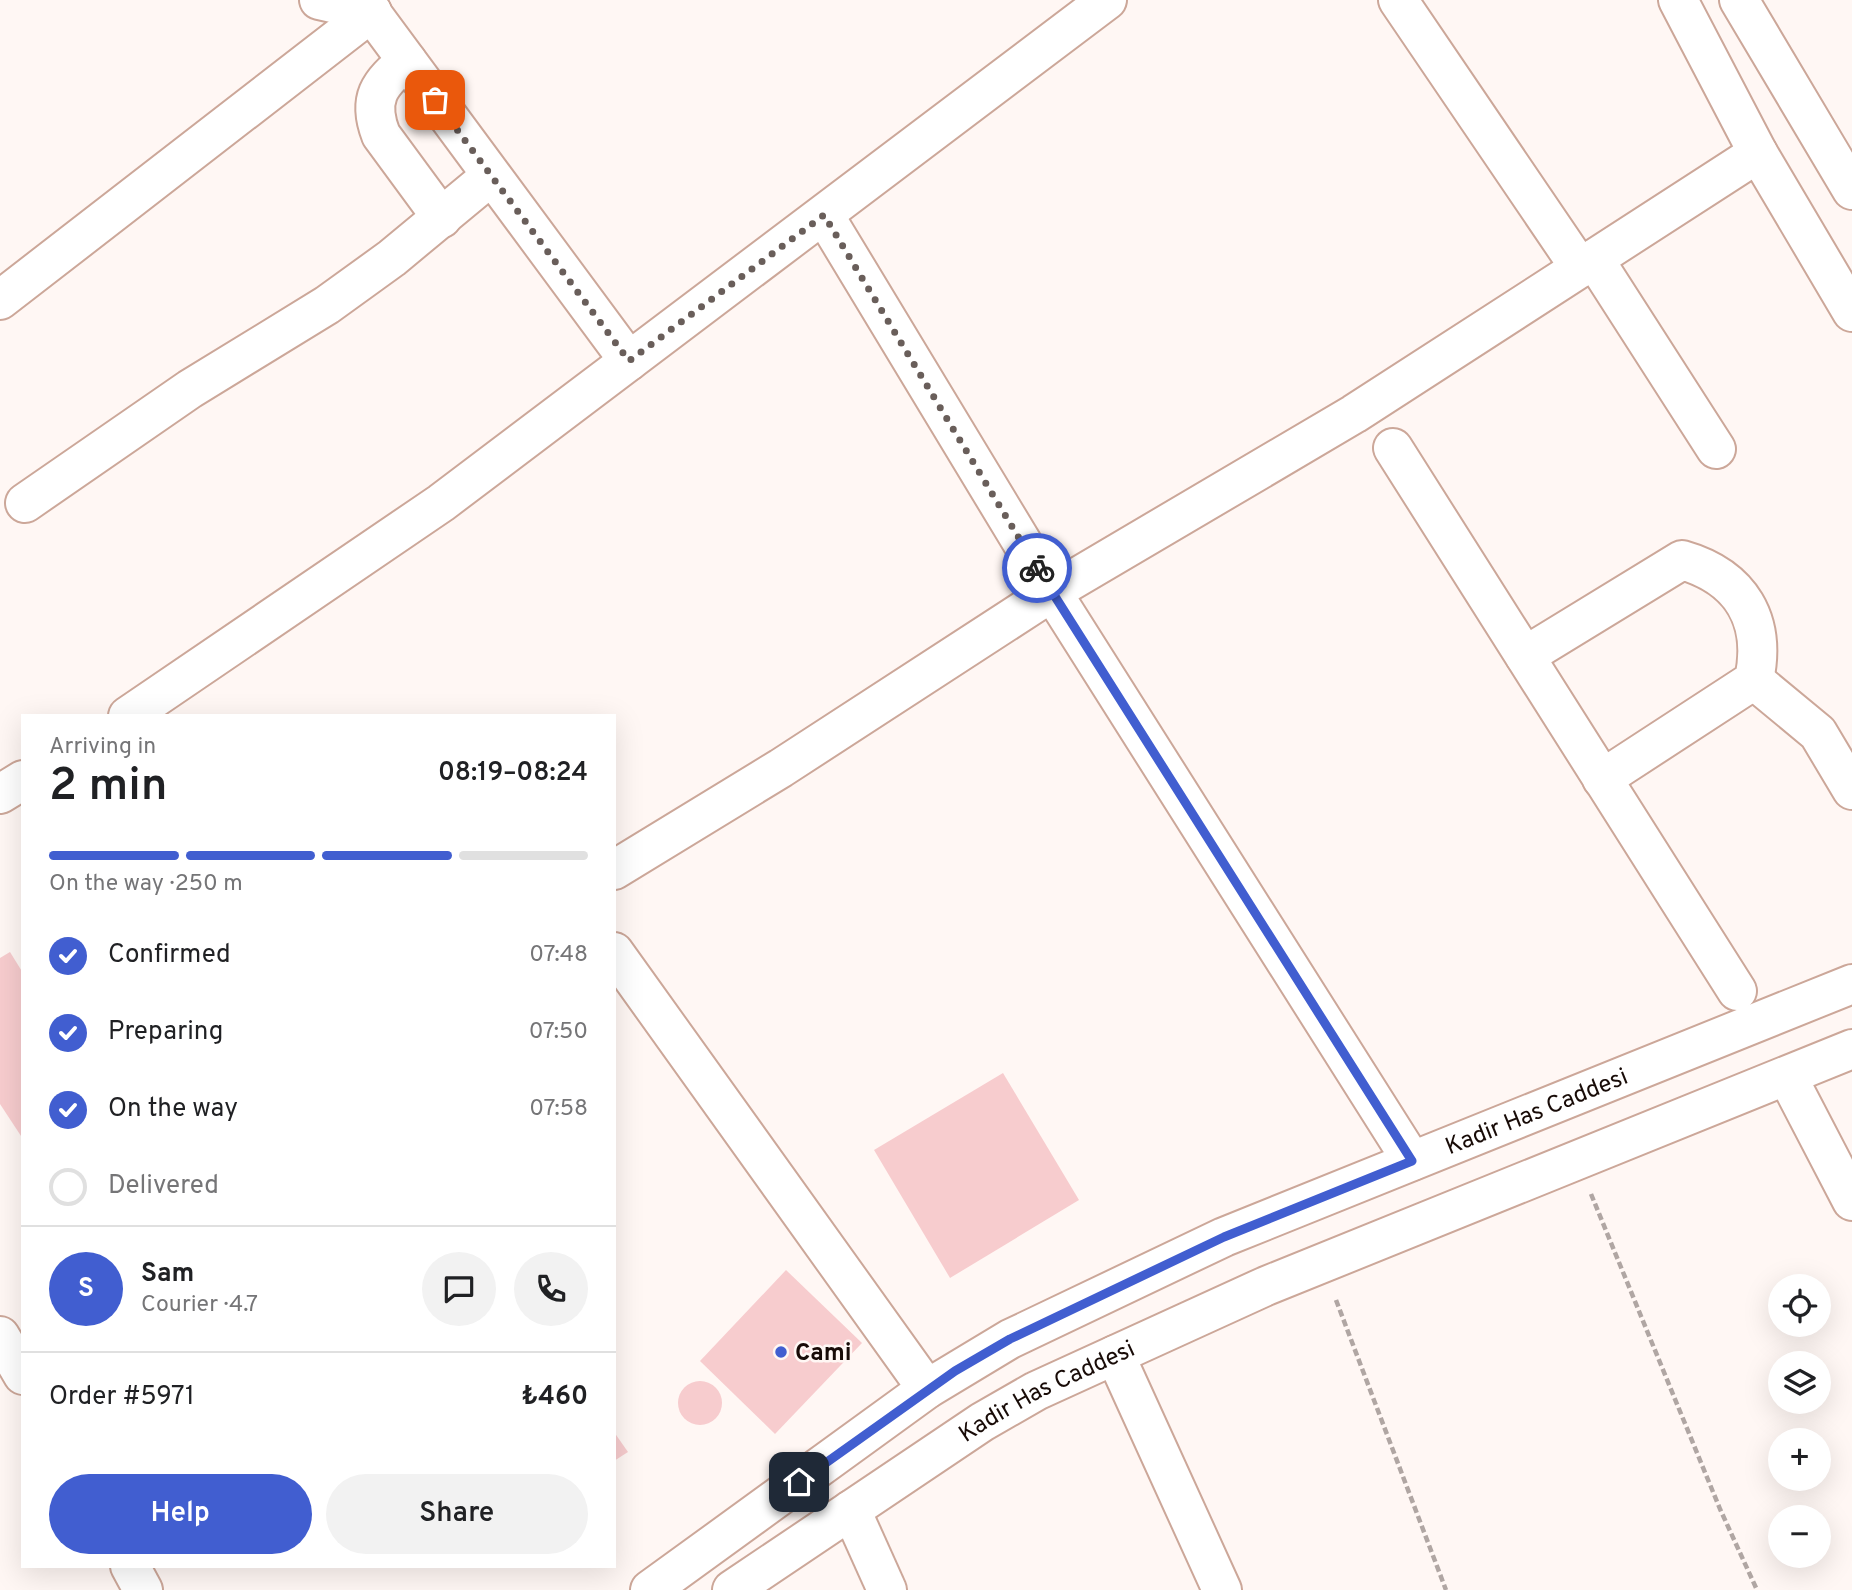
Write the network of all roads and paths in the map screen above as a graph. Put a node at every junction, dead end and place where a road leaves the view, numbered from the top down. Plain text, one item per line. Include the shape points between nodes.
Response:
1 (319, 0) edge
2 (1107, 0) edge
3 (1398, 0) edge
4 (1678, 0) edge
5 (1739, 0) edge
6 (367, 6) edge
7 (407, 61) junction
8 (1839, 137) edge
9 (1758, 153) junction
10 (491, 176) junction
11 (1852, 190) edge
12 (824, 215) junction
13 (442, 218) junction
14 (1587, 263) junction
15 (0, 300) edge
16 (1852, 312) edge
17 (629, 361) junction
18 (1393, 449) dead end
19 (1716, 449) dead end
20 (25, 503) dead end
21 (1052, 592) junction
22 (1525, 656) junction
23 (1754, 680) junction
24 (172, 705) edge
25 (136, 714) edge
26 (1602, 779) junction
27 (21, 781) edge
28 (1852, 790) edge
29 (0, 794) edge
30 (616, 869) edge
31 (616, 955) edge
32 (1852, 984) edge
33 (1737, 991) dead end
34 (1852, 1049) edge
35 (1787, 1076) junction
36 (1577, 1160) junction
37 (1412, 1161) junction
38 (1852, 1201) edge
39 (1322, 1263) junction
40 (1115, 1354) junction
41 (927, 1389) junction
42 (851, 1510) junction
43 (131, 1568) edge
44 (143, 1590) edge
45 (650, 1590) edge
46 (732, 1590) edge
47 (887, 1590) edge
48 (1222, 1590) edge
49 (1446, 1590) edge
50 (1757, 1590) edge

1 - 6 street
2 - 12 street
3 - 14 street
4 - 9 street
5 - 8 street
6 - 7 street
6 - 15 street
7 - 10 street
7 - 13 street via 385,78 377,93 376,122
8 - 11 street
9 - 14 street
9 - 16 street
10 - 13 street
10 - 17 street
12 - 17 street
12 - 21 street
13 - 20 street via 327,305 190,389
14 - 19 street
14 - 21 street via 1354,414
17 - 24 street
18 - 22 street
21 - 30 street
21 - 37 street
22 - 23 street via 1682,560 1718,575 1745,603 1758,641
22 - 26 street
23 - 26 street
23 - 28 street via 1818,733
24 - 25 street
26 - 33 street
27 - 29 street
31 - 41 street
32 - 37 street, Kadir Has Caddesi
34 - 35 street, Kadir Has Caddesi
35 - 36 street, Kadir Has Caddesi
35 - 38 street
36 - 39 street, Kadir Has Caddesi
36 - 50 path
37 - 41 street, Kadir Has Caddesi via 1224,1237 1067,1310
39 - 40 street, Kadir Has Caddesi
39 - 49 path
40 - 42 street, Kadir Has Caddesi via 982,1422
40 - 48 street
41 - 45 street, Kadir Has Caddesi
42 - 46 street, Kadir Has Caddesi
42 - 47 street
43 - 44 street

